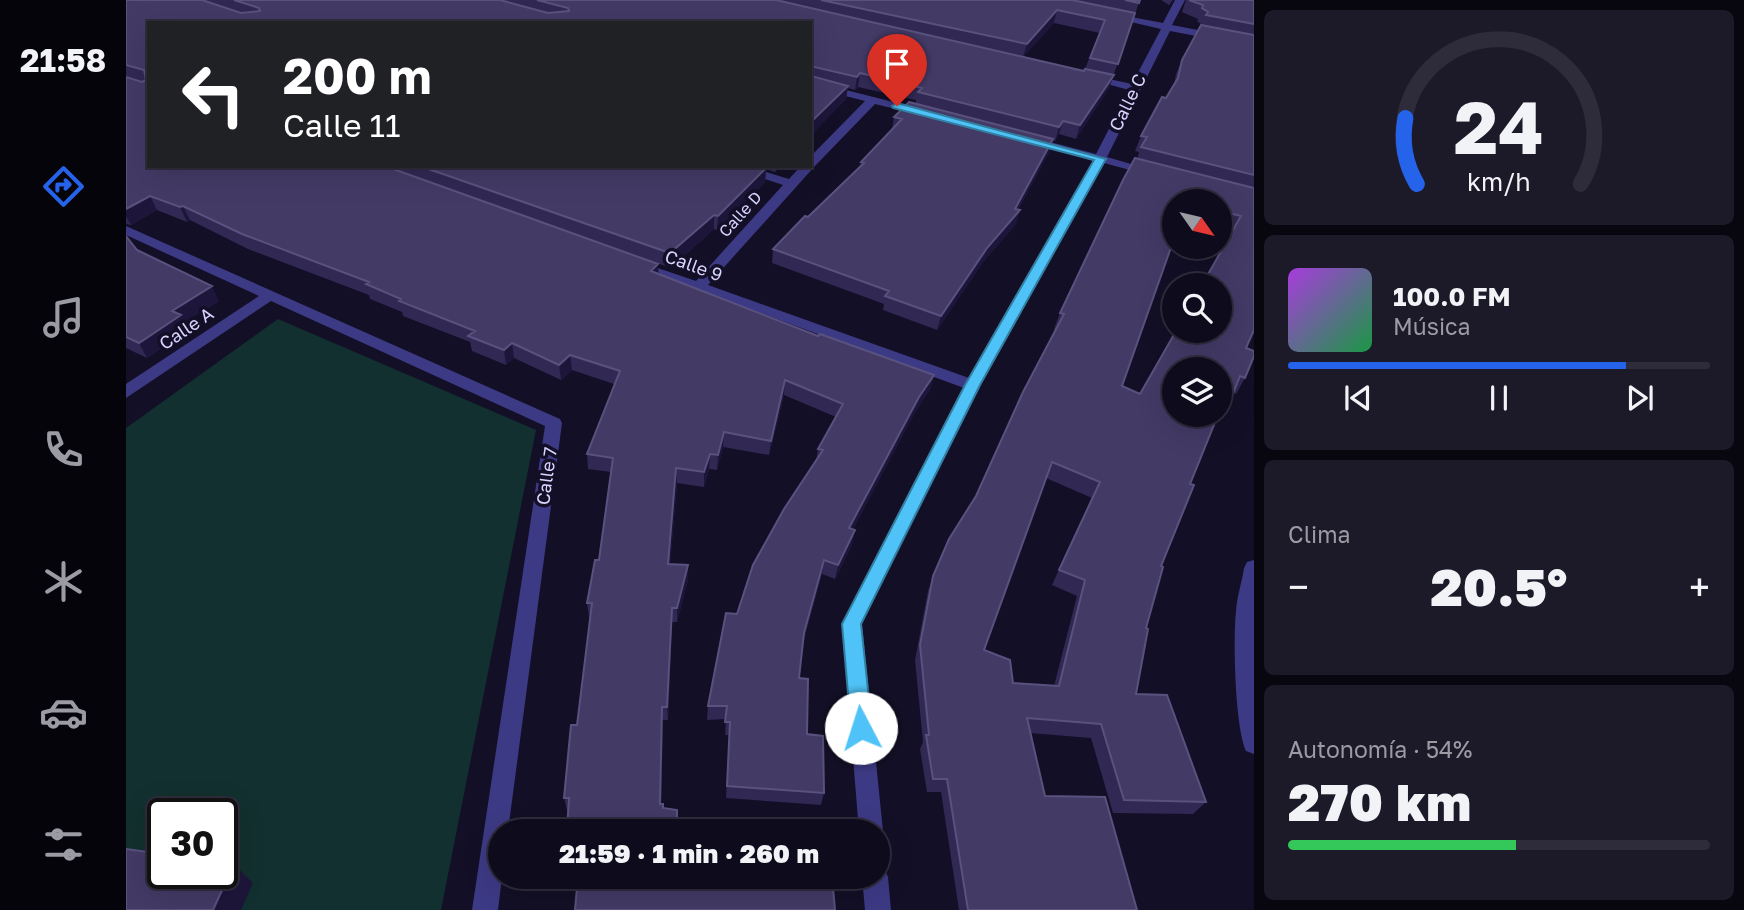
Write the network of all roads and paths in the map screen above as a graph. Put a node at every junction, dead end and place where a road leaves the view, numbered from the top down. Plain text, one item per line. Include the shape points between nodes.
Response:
1 (1180, 0) edge
2 (1102, 15) edge
3 (1165, 27) junction
4 (1254, 44) edge
5 (1082, 76) edge
6 (812, 85) edge
7 (1134, 88) junction
8 (872, 100) junction
9 (939, 117) edge
10 (1020, 138) edge
11 (1100, 159) junction
12 (812, 162) edge
13 (739, 168) edge
14 (806, 168) edge
15 (1164, 176) edge
16 (792, 184) junction
17 (126, 230) edge
18 (622, 259) edge
19 (698, 287) junction
20 (268, 296) junction
21 (973, 385) junction
22 (126, 392) edge
23 (1254, 568) edge
24 (1254, 743) edge
25 (870, 819) edge
26 (876, 889) edge
27 (485, 910) edge
28 (878, 910) edge

1 - 3 street, Calle C
2 - 3 street
3 - 4 street
3 - 7 street, Calle C
5 - 7 street
6 - 8 street
7 - 11 street, Calle C
8 - 9 street
8 - 12 street, Calle D
10 - 11 street
11 - 15 street
11 - 21 street, Calle C
13 - 16 street
14 - 16 street, Calle D
16 - 19 street, Calle D
17 - 20 street, Calle 7
18 - 19 street, Calle 9
19 - 21 street, Calle 9
20 - 22 street, Calle A
20 - 27 street, Calle 7 via 554,423
21 - 25 street, Calle C via 852,624
23 - 24 street via 1246,611
26 - 28 street

